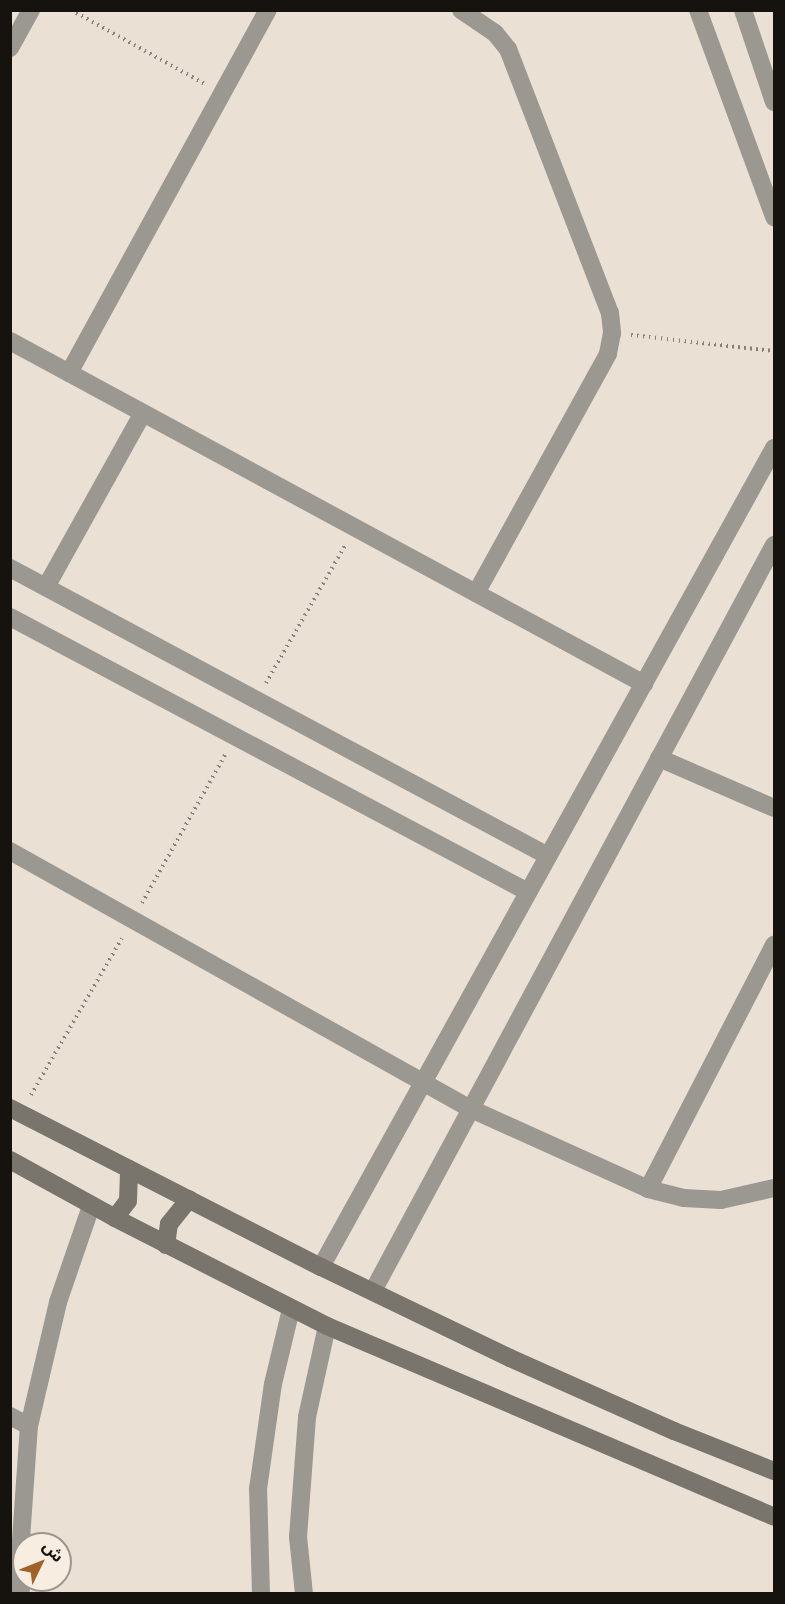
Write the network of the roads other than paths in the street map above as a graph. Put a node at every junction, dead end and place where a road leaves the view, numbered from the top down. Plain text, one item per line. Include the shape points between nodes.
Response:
1 (31, 10) edge
2 (268, 10) edge
3 (461, 10) edge
4 (698, 10) edge
5 (742, 10) edge
6 (10, 48) edge
7 (774, 102) edge
8 (774, 217) edge
9 (10, 341) edge
10 (69, 373) junction
11 (143, 413) junction
12 (774, 448) edge
13 (774, 545) edge
14 (769, 567) edge
15 (10, 568) edge
16 (46, 587) junction
17 (476, 593) junction
18 (10, 617) edge
19 (644, 684) junction
20 (658, 758) junction
21 (774, 808) edge
22 (10, 851) edge
23 (548, 856) junction
24 (528, 892) junction
25 (774, 945) edge
26 (422, 1082) junction
27 (469, 1108) junction
28 (16, 1110) edge
29 (10, 1160) edge
30 (129, 1169) junction
31 (774, 1188) edge
32 (648, 1189) junction
33 (189, 1199) junction
34 (91, 1206) junction
35 (115, 1218) junction
36 (166, 1245) junction
37 (321, 1267) junction
38 (373, 1291) junction
39 (291, 1309) junction
40 (327, 1326) junction
41 (10, 1416) edge
42 (29, 1426) junction
43 (774, 1471) edge
44 (774, 1517) edge
45 (21, 1593) edge
46 (261, 1593) edge
47 (304, 1593) edge

1 - 6 street
2 - 10 street
3 - 17 street via 495,33 508,49 610,313 612,333 608,354
4 - 8 street
5 - 7 street
9 - 10 street
10 - 11 street
11 - 16 street
11 - 17 street
12 - 19 street
13 - 14 street
14 - 20 street
15 - 16 street
16 - 23 street
17 - 19 street
18 - 24 street
19 - 23 street
20 - 21 street
20 - 27 street
22 - 26 street
23 - 24 street
24 - 26 street
25 - 32 street
26 - 27 street
26 - 37 street
27 - 32 street
27 - 38 street
28 - 30 street
29 - 34 street
30 - 33 street
30 - 35 street via 131,1191 123,1211
31 - 32 street via 721,1200 684,1198
33 - 36 street via 169,1224
33 - 37 street
34 - 35 street
34 - 42 street via 57,1302
35 - 36 street
36 - 39 street
37 - 38 street
38 - 43 street via 592,1396
39 - 40 street
39 - 46 street via 273,1384 258,1489
40 - 44 street
40 - 47 street via 307,1417 298,1537
41 - 42 street
42 - 45 street via 19,1568

